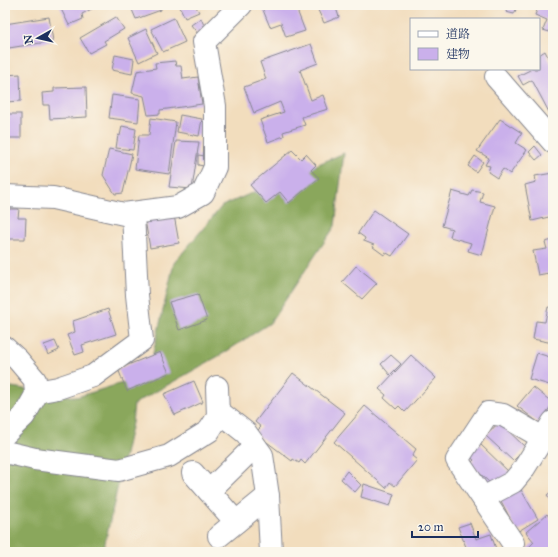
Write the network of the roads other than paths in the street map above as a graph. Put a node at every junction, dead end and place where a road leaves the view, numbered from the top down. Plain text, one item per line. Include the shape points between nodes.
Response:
1 (241, 5) edge
2 (496, 77) dead end
3 (553, 142) edge
4 (5, 196) edge
5 (133, 212) junction
6 (5, 348) edge
7 (217, 387) dead end
8 (36, 392) junction
9 (218, 411) junction
10 (548, 430) edge
11 (5, 434) edge
12 (255, 446) junction
13 (5, 452) edge
14 (193, 473) dead end
15 (210, 492) junction
16 (268, 496) junction
17 (483, 498) junction
18 (236, 522) junction
19 (219, 536) dead end
20 (513, 543) dead end
21 (271, 552) edge

1 - 5 street via 204,42 214,106 215,167 203,193 178,207
2 - 3 street
4 - 5 street via 53,198 124,214
5 - 8 street via 142,340 93,376 58,388
6 - 8 street via 35,380
7 - 9 street
8 - 11 street via 24,416
9 - 12 street via 246,433
9 - 13 street via 218,417 209,431 169,456 119,470 35,459
10 - 17 street via 513,482
10 - 17 street via 503,415 488,413 457,460
12 - 15 street
12 - 16 street via 262,455
14 - 15 street
15 - 18 street
16 - 18 street
16 - 21 street
17 - 20 street
18 - 19 street

